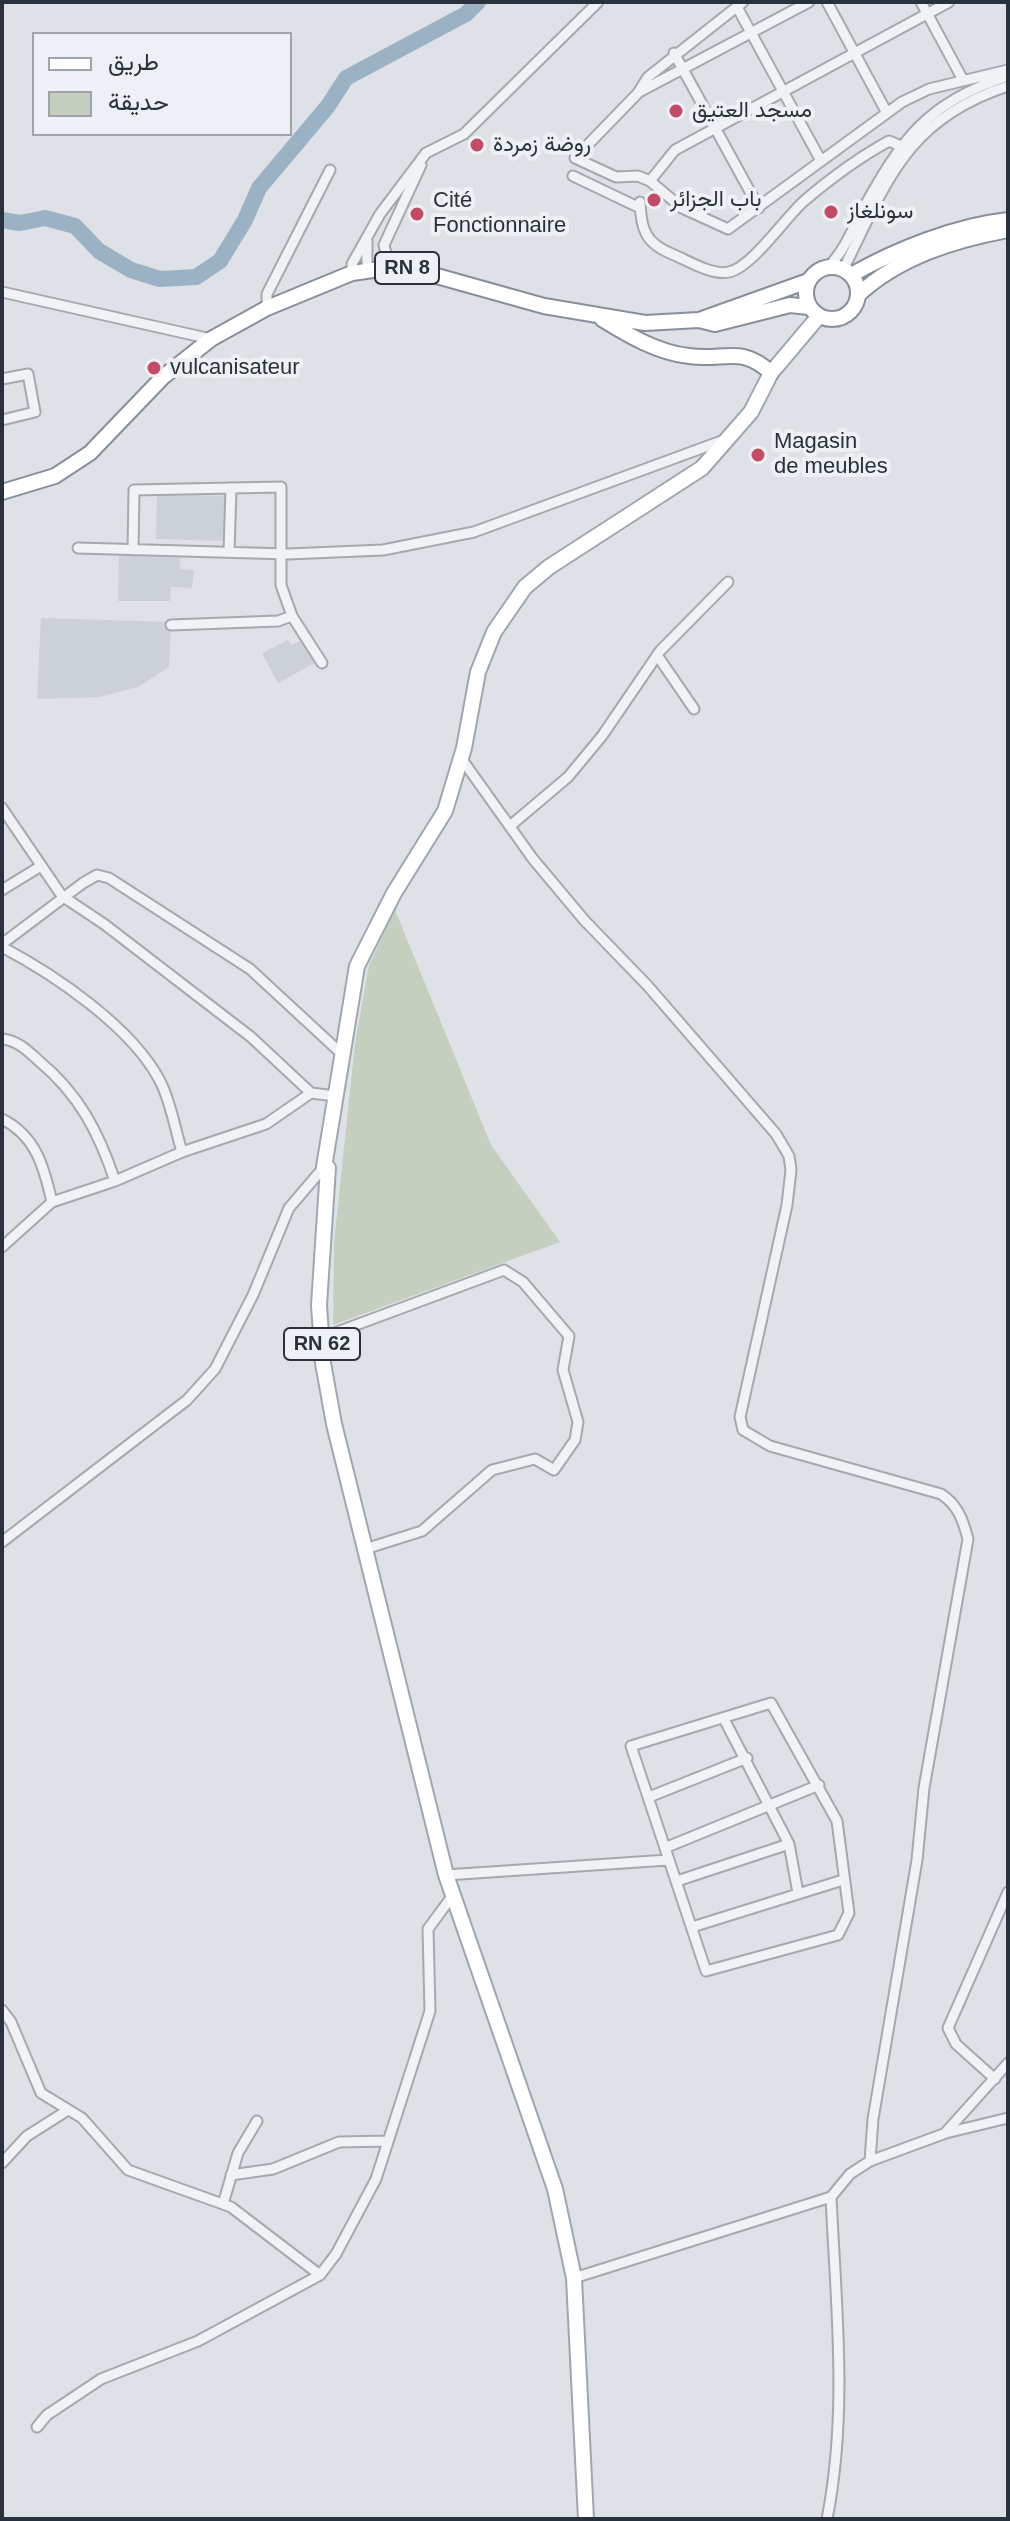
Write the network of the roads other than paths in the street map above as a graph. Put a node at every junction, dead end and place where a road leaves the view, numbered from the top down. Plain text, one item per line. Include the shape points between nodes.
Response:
1 (598, 2) edge
2 (809, 2) edge
3 (827, 2) edge
4 (921, 2) edge
5 (949, 2) edge
6 (740, 4) edge
7 (927, 14) junction
8 (751, 33) junction
9 (855, 51) junction
10 (674, 53) junction
11 (682, 71) junction
12 (1008, 73) edge
13 (963, 80) junction
14 (1008, 86) edge
15 (783, 90) junction
16 (638, 93) junction
17 (887, 113) junction
18 (714, 132) junction
19 (904, 147) junction
20 (426, 153) junction
21 (820, 159) junction
22 (330, 170) dead end
23 (573, 176) dead end
24 (650, 181) junction
25 (759, 208) junction
26 (1008, 220) edge
27 (1008, 230) edge
28 (369, 234) junction
29 (389, 265) junction
30 (828, 267) junction
31 (359, 271) junction
32 (849, 274) junction
33 (808, 281) junction
34 (2, 292) edge
35 (858, 295) junction
36 (267, 308) junction
37 (814, 312) junction
38 (598, 317) junction
39 (699, 320) junction
40 (211, 339) junction
41 (771, 373) junction
42 (2, 379) edge
43 (2, 420) edge
44 (731, 438) junction
45 (231, 488) junction
46 (2, 492) edge
47 (78, 548) dead end
48 (133, 550) junction
49 (229, 552) junction
50 (279, 554) junction
51 (728, 582) dead end
52 (292, 616) junction
53 (171, 625) dead end
54 (657, 655) junction
55 (322, 663) dead end
56 (694, 709) dead end
57 (461, 758) junction
58 (2, 808) edge
59 (510, 826) junction
60 (41, 866) junction
61 (2, 890) edge
62 (62, 896) junction
63 (2, 946) edge
64 (2, 1039) edge
65 (344, 1056) junction
66 (311, 1093) junction
67 (336, 1096) junction
68 (2, 1119) edge
69 (182, 1152) junction
70 (324, 1167) junction
71 (115, 1181) junction
72 (52, 1202) junction
73 (2, 1247) edge
74 (321, 1338) junction
75 (2, 1542) edge
76 (365, 1549) junction
77 (724, 1719) junction
78 (747, 1758) junction
79 (819, 1785) junction
80 (649, 1797) junction
81 (770, 1804) junction
82 (789, 1844) junction
83 (667, 1847) junction
84 (668, 1860) junction
85 (446, 1875) junction
86 (843, 1880) junction
87 (677, 1881) junction
88 (1008, 1892) edge
89 (798, 1893) junction
90 (453, 1895) junction
91 (692, 1927) junction
92 (2, 2010) edge
93 (1008, 2063) edge
94 (995, 2079) junction
95 (68, 2110) junction
96 (1008, 2118) edge
97 (257, 2121) dead end
98 (946, 2133) junction
99 (387, 2141) junction
100 (870, 2161) junction
101 (2, 2163) edge
102 (231, 2175) junction
103 (831, 2197) junction
104 (223, 2204) junction
105 (320, 2275) junction
106 (574, 2278) junction
107 (37, 2427) dead end
108 (586, 2519) edge
109 (827, 2519) edge

1 - 20 street via 464,134
2 - 8 street
3 - 9 street
4 - 7 street
5 - 7 street
6 - 8 street
6 - 10 street
7 - 9 street
7 - 13 street
8 - 11 street
8 - 15 street
9 - 15 street
9 - 17 street
10 - 11 street
10 - 16 street
11 - 16 street
11 - 18 street
12 - 13 street
12 - 19 street via 946,104 916,126
13 - 17 street via 929,89
14 - 19 street via 950,112
15 - 18 street
15 - 21 street
16 - 24 street via 575,158 616,177
17 - 21 street
18 - 24 street via 675,150
18 - 25 street
19 - 23 street via 889,141 849,163 730,272 716,272 656,247 642,229 640,205
19 - 30 street
19 - 32 street via 846,264
20 - 28 street
20 - 29 street via 384,245
21 - 25 street
22 - 36 street via 267,294
24 - 25 street via 682,208 728,229
26 - 32 main road via 952,234
27 - 35 main road via 925,254 875,279
28 - 31 street
28 - 31 street via 352,264
29 - 31 main road, RN 8
29 - 38 main road, RN 8
30 - 32 main road
30 - 33 main road
31 - 36 main road, RN 8
32 - 35 main road
33 - 37 main road via 805,294
33 - 39 main road, RN 8
34 - 40 street
35 - 37 main road via 853,309 841,318
36 - 40 main road, RN 8
37 - 39 main road, RN 8 via 790,305 715,324
37 - 41 main road, RN 62
38 - 39 main road, RN 8 via 645,323
38 - 41 main road via 657,348 687,356 744,354
40 - 46 main road, RN 8 via 90,453 55,476
41 - 44 main road, RN 62
42 - 43 street via 28,374 35,412
44 - 50 street via 474,532 383,550
44 - 57 main road, RN 62 via 702,468 525,587 494,632 478,672
45 - 48 street via 134,490
45 - 49 street
45 - 50 street via 281,487
47 - 48 street
48 - 49 street
49 - 50 street
50 - 52 street via 284,601
51 - 54 street
52 - 53 street
52 - 55 street
54 - 56 street
54 - 59 street via 568,777
57 - 59 street
57 - 65 main road, RN 62 via 445,811 357,966
58 - 60 street
59 - 100 street via 585,921 776,1134 789,1156 787,1205 740,1417 743,1430 770,1446 941,1494 964,1523 968,1539 924,1788
60 - 61 street
60 - 62 street
62 - 63 street
62 - 65 street via 97,875 109,878 250,969
62 - 66 street via 251,1037
63 - 69 street via 57,980 148,1060 162,1085
64 - 71 street via 33,1056 74,1094 98,1135
65 - 67 main road, RN 62
66 - 67 street
66 - 69 street via 266,1124
67 - 70 main road, RN 62
68 - 72 street via 30,1139
69 - 71 street
70 - 74 main road, RN 62 via 328,1168
70 - 75 street via 289,1208 215,1369 187,1400
71 - 72 street
72 - 73 street
74 - 76 main road, RN 62 via 334,1424
74 - 76 street via 504,1270 523,1282 569,1336 563,1370 578,1422 575,1440 554,1470 535,1459 492,1470 422,1531
76 - 85 main road, RN 62
77 - 78 street
77 - 79 street via 771,1703
77 - 80 street via 631,1746
78 - 80 street
78 - 81 street
79 - 81 street
79 - 86 street via 837,1821
80 - 83 street
81 - 82 street
81 - 83 street
82 - 87 street
82 - 89 street
83 - 84 street
84 - 85 street
84 - 87 street
85 - 90 main road, RN 62
86 - 89 street
86 - 91 street via 849,1913 838,1935 706,1971
87 - 91 street
88 - 94 street via 948,2028 956,2044
89 - 91 street
90 - 99 street via 428,1929 430,2011
90 - 106 main road, RN 62 via 555,2189
92 - 95 street via 41,2093
93 - 94 street
94 - 98 street
95 - 101 street via 27,2136
95 - 104 street via 82,2118 128,2170
96 - 98 street
97 - 102 street
98 - 100 street
99 - 102 street via 339,2142 273,2169
99 - 105 street via 376,2179
100 - 103 street via 850,2174
102 - 104 street
103 - 106 street
103 - 109 street via 840,2416 838,2464
104 - 105 street
105 - 107 street via 198,2341 101,2379
106 - 108 main road, RN 62

